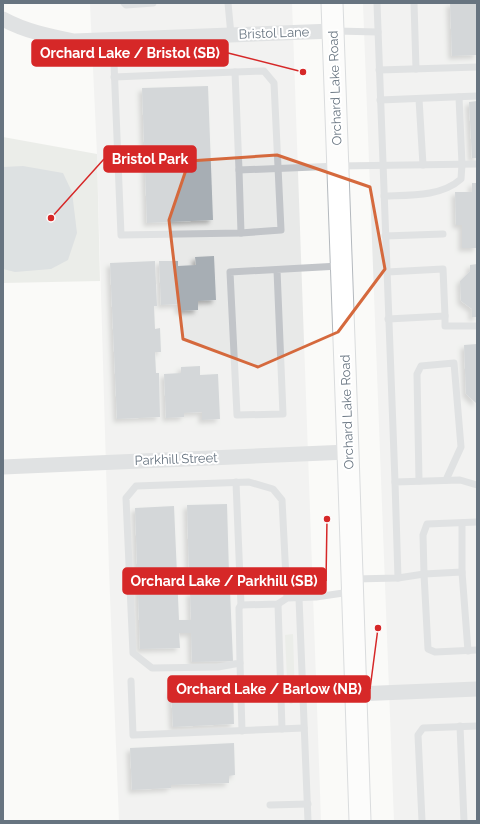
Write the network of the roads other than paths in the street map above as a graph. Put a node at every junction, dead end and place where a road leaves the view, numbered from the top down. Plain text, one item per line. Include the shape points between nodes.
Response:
1 (124, 3) edge
2 (153, 3) edge
3 (228, 3) edge
4 (332, 3) edge
5 (377, 3) edge
6 (414, 3) edge
7 (3, 19) edge
8 (333, 31) junction
9 (378, 32) junction
10 (232, 35) junction
11 (113, 39) junction
12 (477, 67) edge
13 (416, 69) junction
14 (379, 70) junction
15 (235, 72) junction
16 (114, 77) junction
17 (477, 96) edge
18 (459, 97) junction
19 (419, 99) junction
20 (380, 100) junction
21 (462, 164) junction
22 (477, 164) edge
23 (423, 165) junction
24 (338, 166) junction
25 (382, 166) junction
26 (278, 169) junction
27 (239, 170) junction
28 (384, 196) junction
29 (242, 233) junction
30 (443, 234) dead end
31 (385, 236) junction
32 (341, 266) junction
33 (277, 270) junction
34 (387, 272) junction
35 (445, 316) junction
36 (388, 319) junction
37 (477, 326) edge
38 (348, 452) junction
39 (3, 467) edge
40 (446, 480) junction
41 (420, 481) junction
42 (236, 482) junction
43 (395, 482) junction
44 (477, 485) edge
45 (477, 522) edge
46 (462, 523) junction
47 (462, 572) junction
48 (424, 574) junction
49 (398, 578) junction
50 (352, 586) junction
51 (287, 598) junction
52 (299, 598) junction
53 (278, 604) junction
54 (241, 605) junction
55 (477, 650) edge
56 (468, 651) junction
57 (240, 663) junction
58 (131, 682) dead end
59 (281, 684) junction
60 (241, 685) junction
61 (477, 689) edge
62 (356, 694) junction
63 (460, 726) junction
64 (477, 726) edge
65 (304, 728) junction
66 (282, 729) junction
67 (242, 731) junction
68 (308, 804) junction
69 (270, 805) dead end
70 (308, 821) edge
71 (360, 821) edge
72 (422, 821) edge
73 (464, 821) edge

1 - 2 lane
3 - 10 lane
4 - 8 main road, Orchard Lake Road
5 - 9 lane
6 - 13 lane
7 - 11 street, Bristol Lane via 42,34 74,41
8 - 9 lane
8 - 10 street, Bristol Lane
8 - 24 main road, Orchard Lake Road
9 - 14 lane
10 - 11 street, Bristol Lane
11 - 16 lane
12 - 13 lane
13 - 14 lane
14 - 20 lane
15 - 16 lane
15 - 26 lane via 264,71 274,83
15 - 27 lane
16 - 29 lane via 121,235
17 - 18 lane
18 - 19 lane
18 - 21 lane
19 - 20 lane
19 - 23 lane
20 - 25 lane
21 - 22 lane
21 - 23 lane
21 - 28 lane via 461,180 455,184 427,194
23 - 25 lane
24 - 25 lane
24 - 26 lane
24 - 32 main road, Orchard Lake Road
25 - 28 lane
26 - 27 lane
26 - 29 lane via 281,230
27 - 29 lane
28 - 31 lane
30 - 31 lane
31 - 34 lane
32 - 33 lane
32 - 38 main road, Orchard Lake Road
33 - 33 lane via 230,272 237,415 283,414
34 - 35 lane via 444,269
34 - 36 lane
35 - 36 lane
35 - 37 lane via 445,326
36 - 43 lane
38 - 39 street, Parkhill Street
38 - 50 main road, Orchard Lake Road
40 - 41 lane
40 - 41 lane via 461,447 454,363 421,366 417,374
40 - 44 lane via 460,480
41 - 43 lane
42 - 51 lane via 249,482 273,489 282,500
42 - 54 lane
42 - 57 lane via 136,486 126,498 133,654 152,668 218,667
43 - 49 lane
45 - 46 lane
46 - 47 lane
46 - 48 lane via 427,524 423,535
47 - 48 lane
47 - 56 lane
48 - 49 lane
48 - 56 lane via 428,649 435,652
49 - 50 lane
50 - 52 lane
50 - 62 main road, Orchard Lake Road
51 - 52 lane
51 - 53 lane
52 - 65 lane
53 - 54 lane
53 - 59 lane
54 - 57 lane
55 - 56 lane
57 - 60 lane
58 - 67 lane via 133,735
59 - 60 lane
59 - 66 lane
60 - 67 lane
61 - 62 street
62 - 71 main road, Orchard Lake Road
63 - 64 lane
63 - 72 lane via 423,728 418,735
63 - 73 lane
65 - 66 lane
65 - 68 lane
66 - 67 lane
68 - 69 lane
68 - 70 lane

